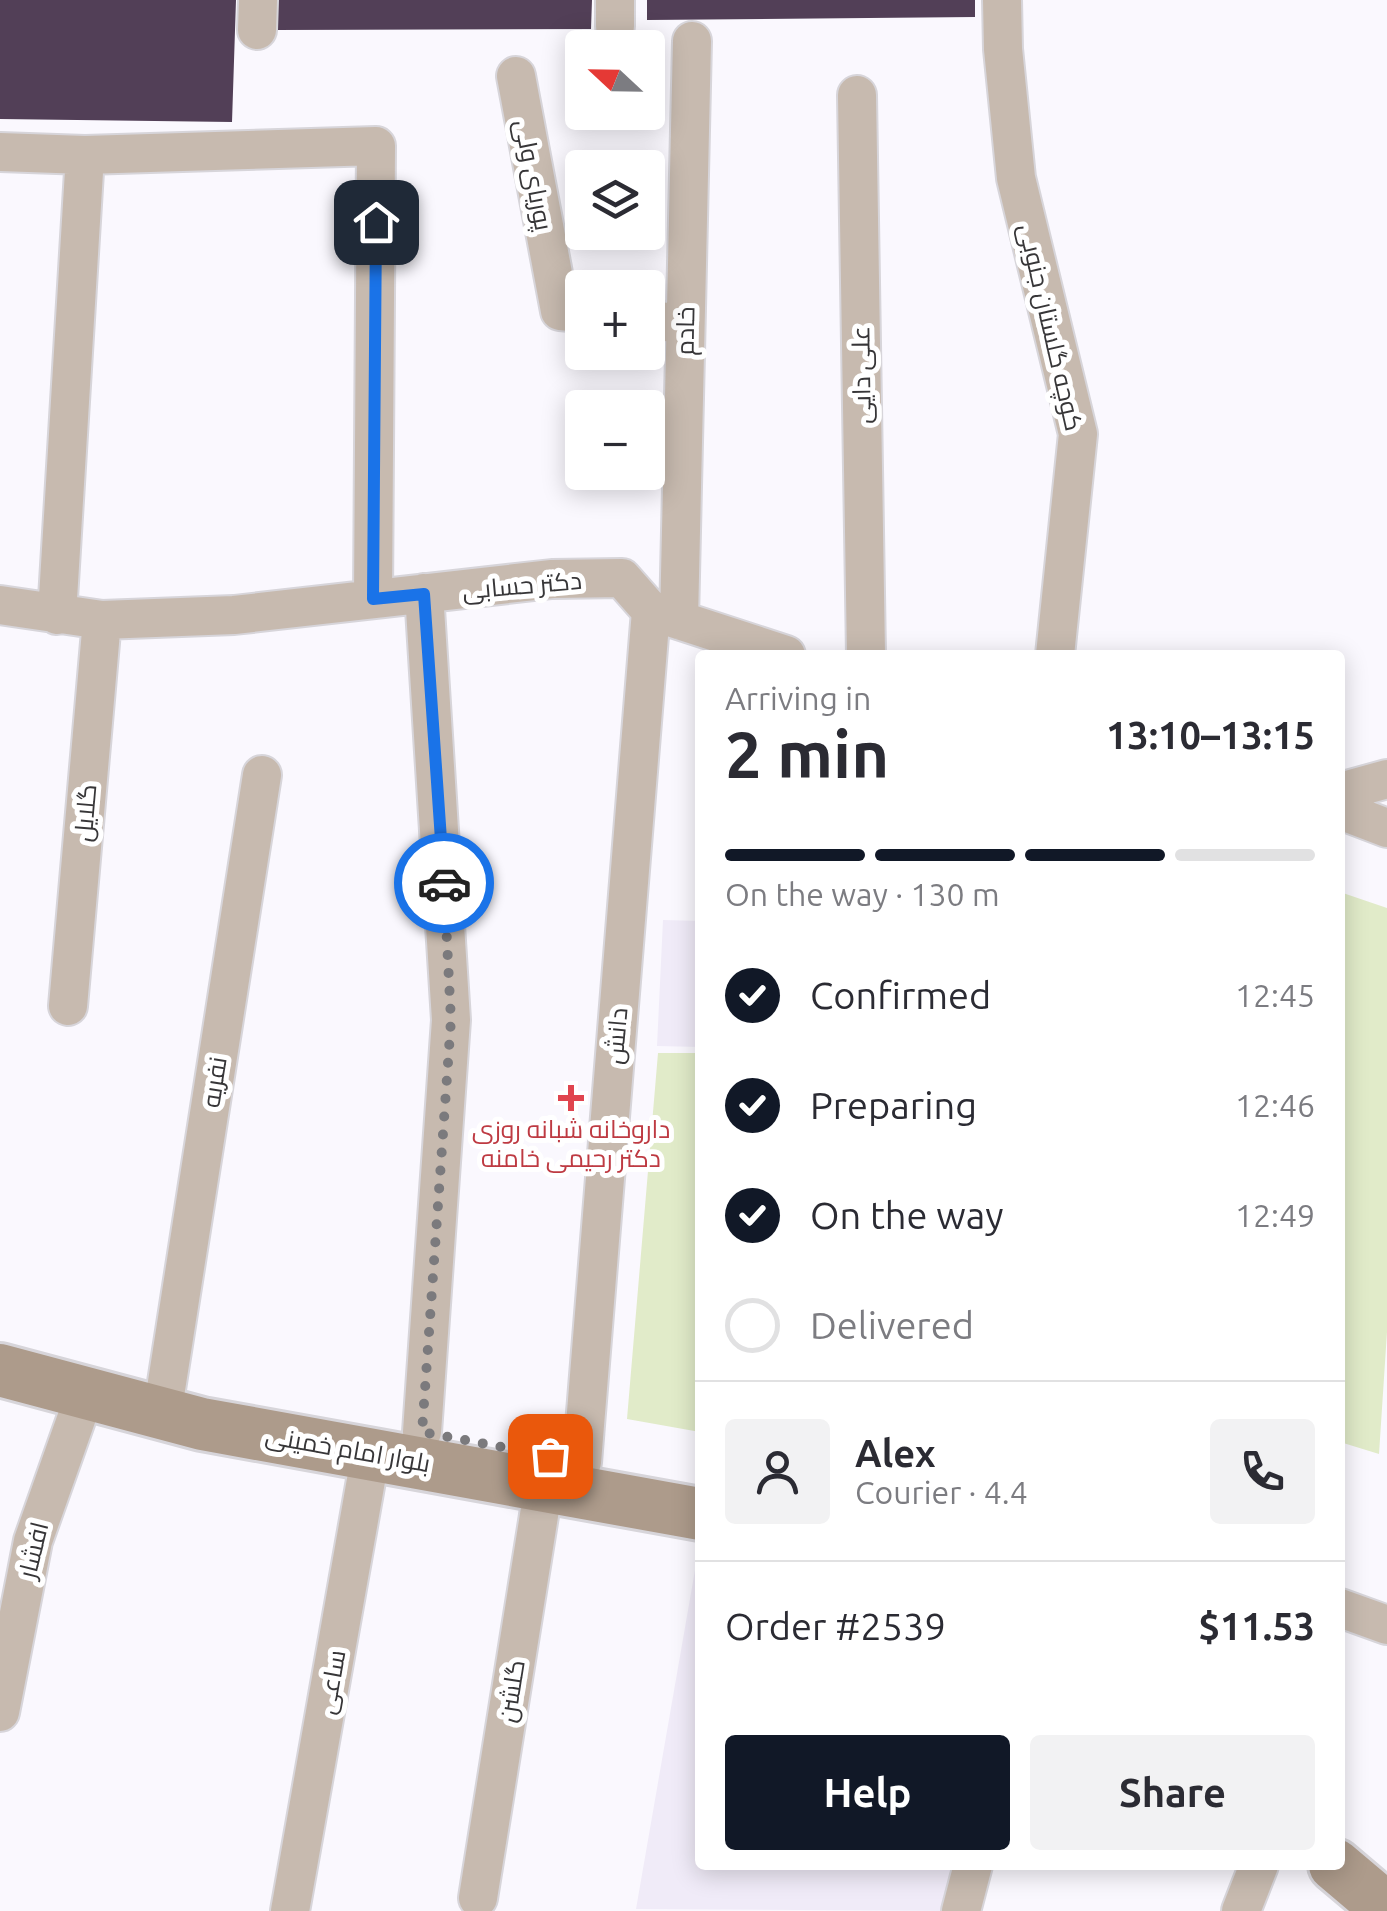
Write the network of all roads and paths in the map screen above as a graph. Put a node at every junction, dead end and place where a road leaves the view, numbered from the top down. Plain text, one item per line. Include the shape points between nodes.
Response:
1 (1002, 0) edge
2 (692, 41) dead end
3 (516, 76) dead end
4 (857, 95) dead end
5 (0, 152) edge
6 (85, 154) junction
7 (565, 311) edge
8 (665, 322) edge
9 (686, 324) junction
10 (424, 594) junction
11 (373, 599) junction
12 (0, 605) edge
13 (57, 615) junction
14 (665, 616) junction
15 (102, 620) junction
16 (770, 650) edge
17 (866, 650) edge
18 (1056, 650) edge
19 (262, 775) dead end
20 (1387, 779) edge
21 (1345, 791) edge
22 (1345, 812) edge
23 (1387, 828) edge
24 (68, 1006) dead end
25 (0, 1343) edge
26 (0, 1370) edge
27 (166, 1389) junction
28 (86, 1394) junction
29 (422, 1432) junction
30 (372, 1452) junction
31 (563, 1473) junction
32 (695, 1485) edge
33 (695, 1513) edge
34 (1345, 1610) edge
35 (1387, 1625) edge
36 (0, 1712) edge
37 (971, 1870) edge
38 (1257, 1870) edge
39 (1341, 1870) edge
40 (478, 1898) dead end
41 (1387, 1909) edge
42 (290, 1911) edge
43 (961, 1911) edge
44 (1241, 1911) edge

1 - 18 street, کوچه گلستان جنوبی via 1016,178 1078,434
2 - 9 street, خادم
3 - 7 street, پوریای ولی
4 - 17 street, علی دایی
5 - 6 street
6 - 11 street via 376,146
6 - 13 street
8 - 9 street
9 - 14 street, خادم
10 - 11 street, دکتر حسابی
10 - 14 street, دکتر حسابی via 622,578
10 - 29 street via 451,1020
11 - 15 street, دکتر حسابی via 234,615
12 - 13 street, دکتر حسابی
13 - 15 street, دکتر حسابی
14 - 16 street, دکتر حسابی
14 - 31 street, دانش
15 - 24 street, گلایل
19 - 27 street, نفریه
20 - 21 street
22 - 23 street
25 - 27 street, بلوار امام خمینی
26 - 28 street, بلوار امام خمینی
27 - 29 street, بلوار امام خمینی
28 - 30 street, بلوار امام خمینی via 202,1424
28 - 36 street, افشار via 33,1541
29 - 31 street, بلوار امام خمینی
30 - 31 street, بلوار امام خمینی
30 - 42 street, ساعی
31 - 32 street, بلوار امام خمینی
31 - 33 street, بلوار امام خمینی
31 - 40 street, گلشن
34 - 35 street
37 - 43 street
38 - 44 street
39 - 41 street

